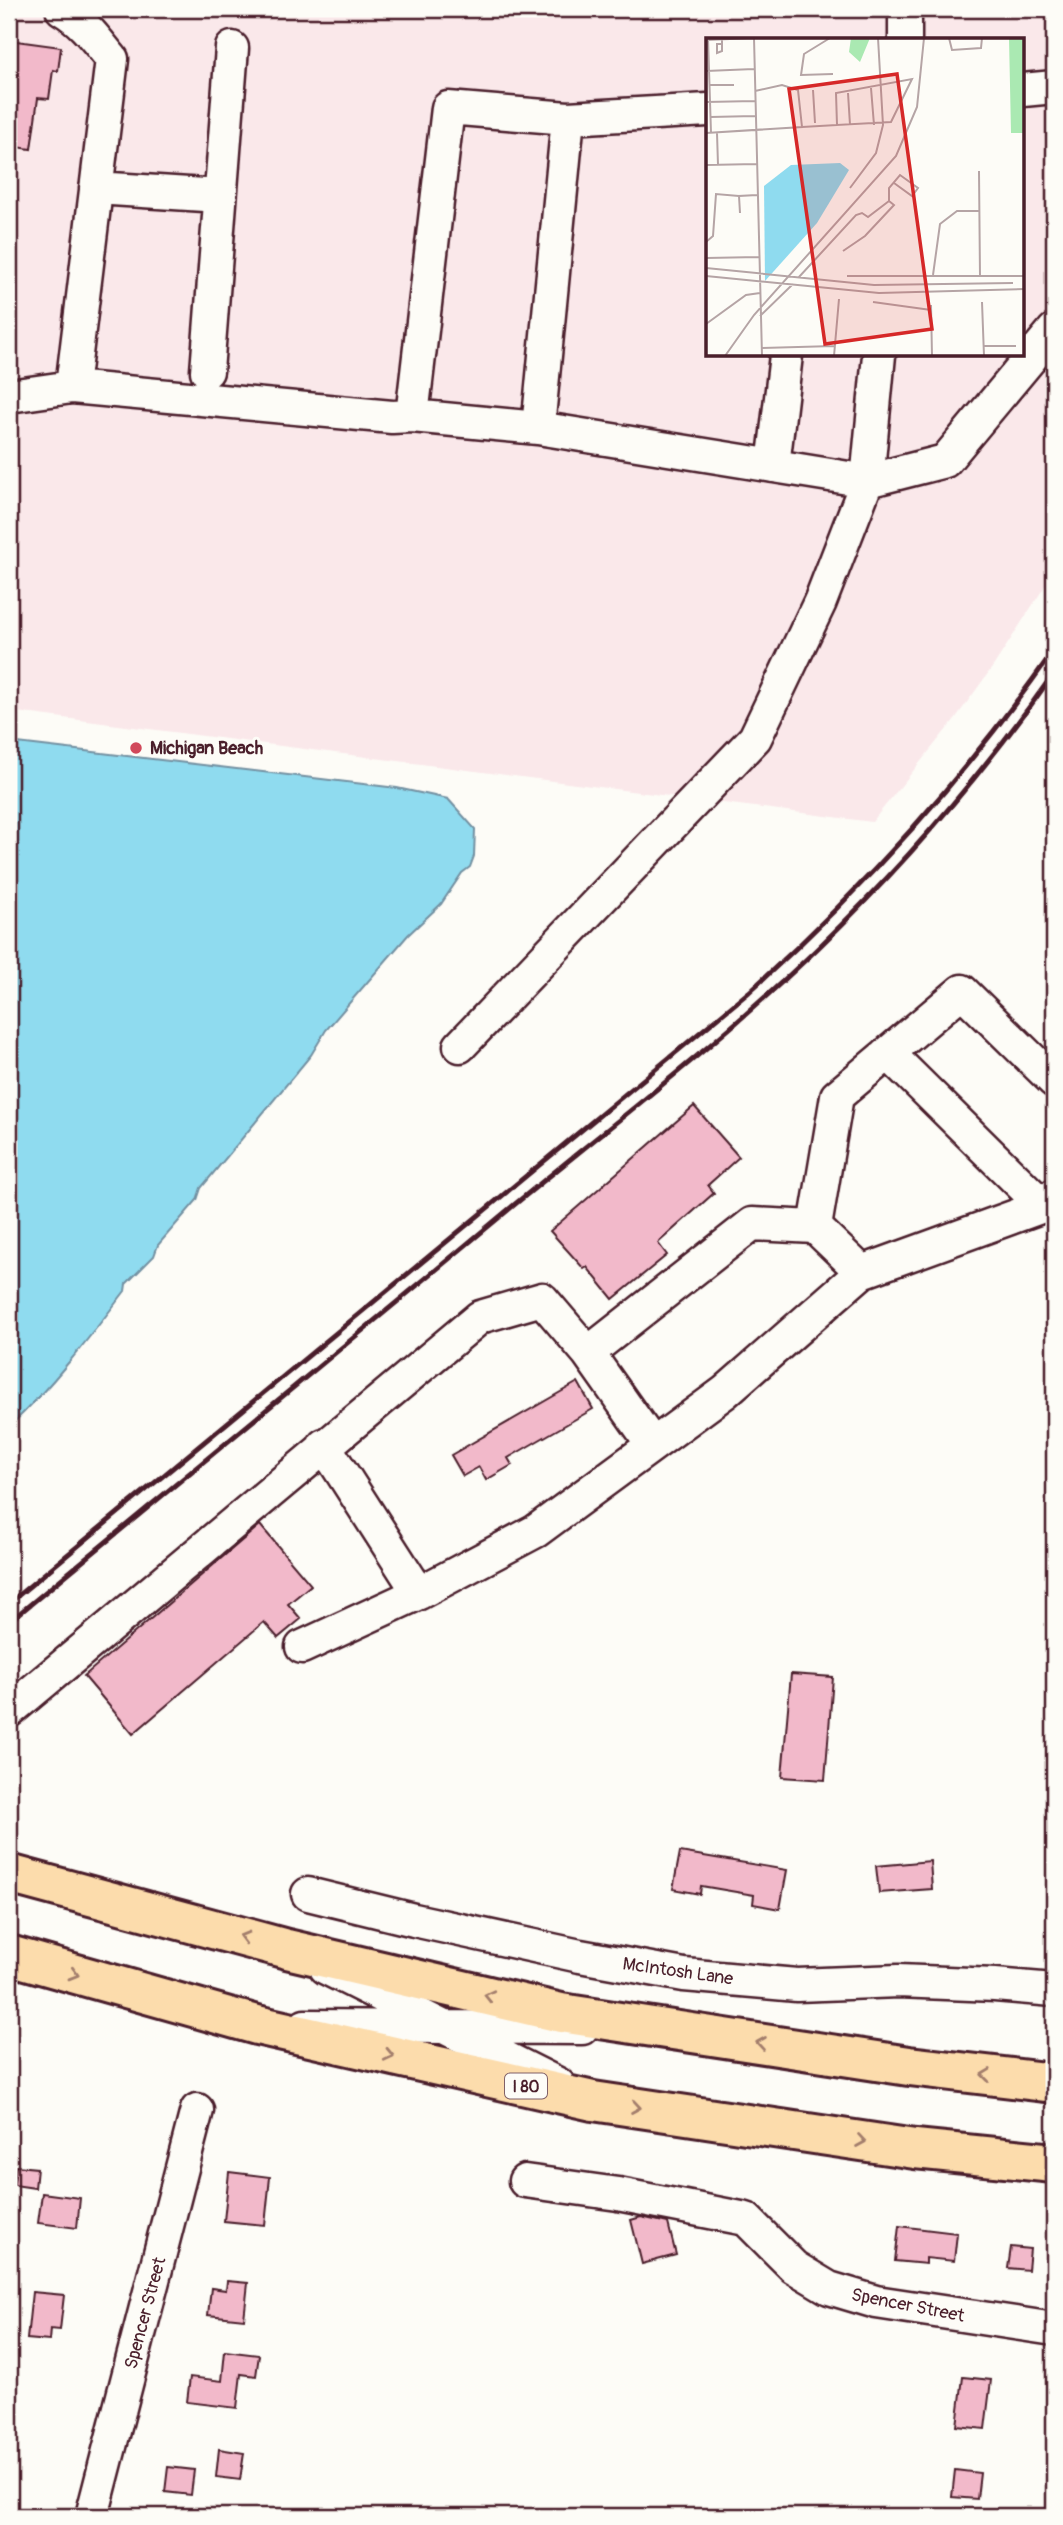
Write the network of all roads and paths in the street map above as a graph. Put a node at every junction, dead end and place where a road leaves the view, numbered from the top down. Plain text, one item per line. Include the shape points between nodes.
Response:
1 (62, 9) edge
2 (905, 9) edge
3 (905, 38) edge
4 (232, 48) dead end
5 (1054, 87) edge
6 (1024, 90) edge
7 (706, 110) edge
8 (568, 118) junction
9 (96, 188) junction
10 (220, 196) junction
11 (1054, 330) edge
12 (786, 357) edge
13 (879, 357) edge
14 (207, 371) dead end
15 (72, 387) junction
16 (9, 396) edge
17 (412, 416) junction
18 (538, 428) junction
19 (773, 466) junction
20 (867, 481) junction
21 (460, 1046) dead end
22 (888, 1053) junction
23 (1054, 1081) edge
24 (1049, 1201) edge
25 (815, 1227) junction
26 (862, 1272) junction
27 (588, 1353) junction
28 (324, 1445) junction
29 (653, 1445) junction
30 (419, 1593) junction
31 (302, 1647) dead end
32 (9, 1711) edge
33 (9, 1874) edge
34 (308, 1894) dead end
35 (287, 1949) junction
36 (9, 1955) edge
37 (1054, 1990) edge
38 (257, 2025) junction
39 (444, 2027) junction
40 (664, 2028) junction
41 (1054, 2083) edge
42 (593, 2101) junction
43 (197, 2110) dead end
44 (1054, 2163) edge
45 (525, 2181) dead end
46 (1054, 2329) edge
47 (92, 2516) edge

1 - 9 street via 85,27 112,59
2 - 3 street
4 - 10 street
5 - 6 street
7 - 8 street
8 - 17 street via 448,108
8 - 18 street
9 - 10 street
9 - 15 street
10 - 14 street
11 - 20 street via 945,461
12 - 19 street
13 - 20 street
15 - 16 street
15 - 17 street
17 - 18 street
18 - 19 street
19 - 20 street
20 - 21 street via 820,602 755,738
22 - 23 street via 962,991
22 - 24 street
22 - 25 street via 837,1096
24 - 26 street
25 - 26 street
25 - 27 street via 752,1224
26 - 29 street via 725,1392
27 - 28 street via 542,1299 480,1317
27 - 29 street
28 - 30 street
28 - 32 street
29 - 30 street via 536,1531
30 - 31 street
35 -> 33 highway
34 - 37 street, McIntosh Lane via 684,1975 797,1985 898,1981
35 - 39 street
40 -> 35 highway via 561,2013
36 -> 38 highway, I 80
38 - 39 street
38 -> 42 highway, I 80
39 - 40 street
39 - 42 street
41 -> 40 highway
42 -> 44 highway, I 80 via 915,2149
43 - 47 street, Spencer Street
45 - 46 street, Spencer Street via 746,2219 794,2267 829,2288 876,2302

